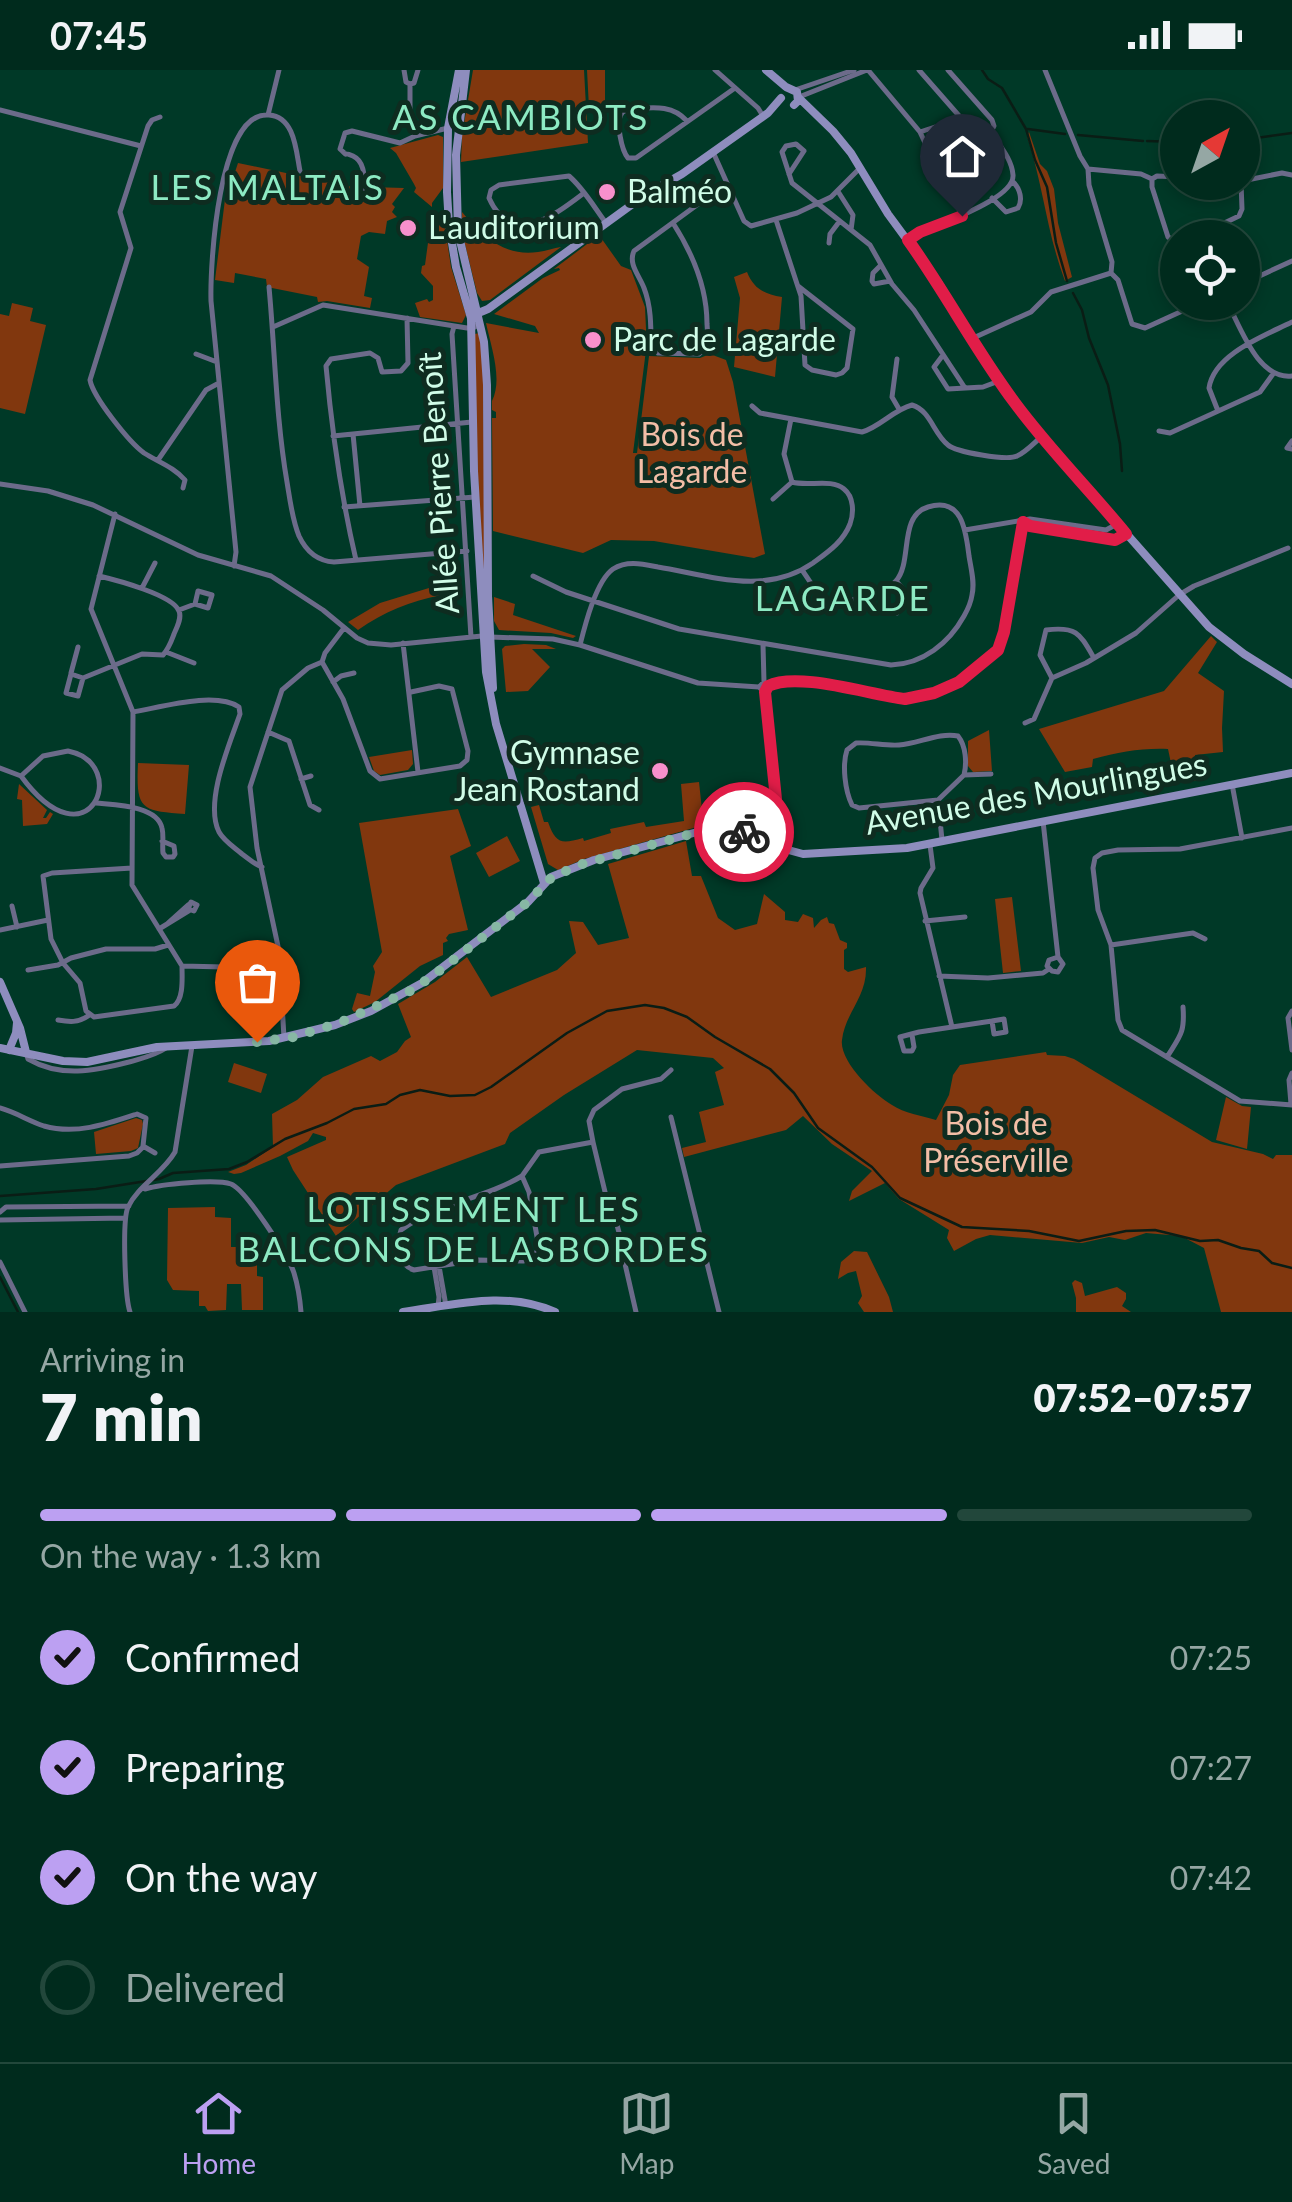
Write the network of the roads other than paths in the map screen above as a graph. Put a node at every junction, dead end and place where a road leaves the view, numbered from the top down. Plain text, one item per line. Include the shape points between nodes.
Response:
1 (279, 70) edge
2 (404, 70) edge
3 (418, 70) edge
4 (463, 70) edge
5 (715, 70) edge
6 (766, 70) edge
7 (854, 70) edge
8 (868, 70) edge
9 (919, 70) edge
10 (948, 70) edge
11 (1045, 70) edge
12 (835, 74) edge
13 (410, 84) junction
14 (734, 88) junction
15 (793, 97) junction
16 (0, 110) edge
17 (268, 114) junction
18 (765, 115) junction
19 (160, 117) dead end
20 (686, 121) junction
21 (452, 128) junction
22 (920, 132) junction
23 (991, 132) junction
24 (415, 136) junction
25 (141, 146) junction
26 (713, 152) junction
27 (860, 168) junction
28 (1088, 168) junction
29 (300, 171) dead end
30 (789, 174) junction
31 (1292, 175) edge
32 (1160, 176) edge
33 (1260, 178) edge
34 (1152, 179) junction
35 (1012, 182) junction
36 (727, 184) junction
37 (951, 184) dead end
38 (730, 191) junction
39 (365, 192) dead end
40 (838, 192) junction
41 (584, 193) junction
42 (802, 193) junction
43 (714, 194) junction
44 (992, 198) junction
45 (1242, 200) edge
46 (817, 204) junction
47 (808, 208) junction
48 (962, 216) junction
49 (776, 220) junction
50 (1163, 220) edge
51 (1231, 220) edge
52 (839, 222) junction
53 (606, 223) junction
54 (673, 223) junction
55 (852, 230) junction
56 (900, 231) junction
57 (920, 232) junction
58 (908, 240) junction
59 (829, 243) dead end
60 (1292, 261) edge
61 (881, 265) junction
62 (1111, 272) junction
63 (1260, 276) edge
64 (890, 281) junction
65 (798, 286) junction
66 (270, 287) dead end
67 (406, 318) junction
68 (474, 320) junction
69 (1163, 320) edge
70 (1237, 320) edge
71 (1292, 322) edge
72 (454, 326) junction
73 (272, 327) junction
74 (971, 339) junction
75 (1250, 344) junction
76 (196, 354) dead end
77 (943, 354) junction
78 (897, 359) dead end
79 (217, 362) junction
80 (1273, 374) junction
81 (1292, 376) edge
82 (999, 381) junction
83 (219, 382) junction
84 (965, 388) junction
85 (752, 406) dead end
86 (900, 410) junction
87 (1218, 411) junction
88 (791, 418) junction
89 (458, 422) junction
90 (472, 422) junction
91 (1159, 431) dead end
92 (353, 433) junction
93 (333, 436) junction
94 (1042, 436) junction
95 (1292, 441) edge
96 (1292, 449) edge
97 (158, 460) junction
98 (792, 482) junction
99 (0, 484) edge
100 (184, 488) dead end
101 (475, 496) junction
102 (462, 498) junction
103 (773, 499) dead end
104 (360, 506) junction
105 (343, 507) junction
106 (116, 514) junction
107 (1023, 522) junction
108 (1117, 524) junction
109 (965, 530) junction
110 (1126, 534) junction
111 (1288, 548) dead end
112 (467, 551) junction
113 (356, 560) junction
114 (155, 563) dead end
115 (234, 566) junction
116 (802, 570) junction
117 (98, 576) junction
118 (534, 576) dead end
119 (896, 582) junction
120 (142, 588) junction
121 (1180, 595) junction
122 (594, 601) junction
123 (194, 604) dead end
124 (179, 610) junction
125 (897, 613) dead end
126 (344, 628) junction
127 (486, 636) junction
128 (471, 637) junction
129 (403, 643) junction
130 (580, 645) junction
131 (763, 645) junction
132 (78, 647) dead end
133 (166, 652) junction
134 (1094, 658) junction
135 (322, 662) junction
136 (194, 663) dead end
137 (114, 666) junction
138 (354, 673) dead end
139 (71, 674) junction
140 (83, 678) junction
141 (1052, 678) junction
142 (333, 682) junction
143 (1292, 684) edge
144 (764, 687) junction
145 (410, 692) junction
146 (132, 712) junction
147 (1026, 723) dead end
148 (268, 732) junction
149 (0, 768) edge
150 (418, 772) junction
151 (1292, 773) edge
152 (991, 774) dead end
153 (964, 775) junction
154 (21, 776) junction
155 (311, 776) dead end
156 (301, 779) junction
157 (1232, 784) junction
158 (938, 800) junction
159 (96, 803) junction
160 (131, 806) junction
161 (319, 810) dead end
162 (776, 814) junction
163 (1044, 821) junction
164 (1292, 828) edge
165 (1242, 838) junction
166 (162, 840) dead end
167 (764, 840) junction
168 (942, 842) junction
169 (930, 845) junction
170 (781, 848) junction
171 (246, 857) junction
172 (259, 857) junction
173 (262, 867) junction
174 (132, 868) junction
175 (546, 881) junction
176 (12, 906) dead end
177 (189, 908) dead end
178 (965, 917) dead end
179 (48, 920) junction
180 (926, 922) junction
181 (16, 926) junction
182 (0, 930) edge
183 (158, 930) junction
184 (1205, 939) dead end
185 (168, 945) junction
186 (1111, 945) junction
187 (1058, 957) junction
188 (280, 959) junction
189 (64, 963) junction
190 (182, 966) junction
191 (232, 967) junction
192 (260, 968) junction
193 (28, 970) dead end
194 (1049, 970) junction
195 (281, 973) junction
196 (938, 976) junction
197 (0, 982) edge
198 (229, 1001) dead end
199 (1182, 1007) dead end
200 (1292, 1010) edge
201 (89, 1015) junction
202 (58, 1020) dead end
203 (992, 1021) dead end
204 (17, 1022) junction
205 (952, 1026) junction
206 (912, 1035) dead end
207 (280, 1040) junction
208 (168, 1046) junction
209 (192, 1046) junction
210 (5, 1049) edge
211 (1292, 1050) edge
212 (26, 1052) junction
213 (1167, 1058) junction
214 (670, 1070) dead end
215 (1292, 1072) edge
216 (1291, 1105) edge
217 (0, 1108) edge
218 (671, 1117) dead end
219 (594, 1142) junction
220 (144, 1146) junction
221 (155, 1153) dead end
222 (0, 1166) edge
223 (522, 1176) junction
224 (144, 1188) junction
225 (129, 1206) junction
226 (0, 1212) edge
227 (126, 1218) junction
228 (0, 1220) edge
229 (0, 1262) edge
230 (436, 1267) junction
231 (442, 1306) junction
232 (25, 1312) edge
233 (126, 1312) edge
234 (302, 1312) edge
235 (408, 1312) edge
236 (555, 1312) edge
237 (636, 1312) edge
238 (719, 1312) edge

1 - 17 street
2 - 13 street
3 - 13 street
4 - 21 street
5 - 14 street
6 - 15 street
7 - 12 street
8 - 15 street
8 - 22 street
9 - 23 street via 975,134
10 - 23 street via 992,120
11 - 28 street
12 - 15 street
13 - 24 street
14 - 18 street
14 - 20 street
15 - 18 street
15 - 27 street via 838,136
16 - 25 street
17 - 29 street via 289,126
17 - 79 street via 253,118 239,135 223,178 211,290
18 - 26 street
19 - 25 street via 148,126
20 - 20 street via 668,108 628,109 619,118 622,150 636,158
21 - 24 street
21 - 68 street via 458,232
22 - 22 street via 930,147 942,141 935,127
23 - 35 street via 1010,162
24 - 39 street via 400,143 344,133 340,149 362,164
25 - 97 street via 120,212 130,248 90,380 96,398 128,436
26 - 36 street
26 - 53 street
27 - 40 street
27 - 56 street
28 - 34 street
28 - 62 street
30 - 30 street via 782,152 796,144 804,150
30 - 42 street
31 - 33 street
32 - 34 street
34 - 50 street
35 - 44 street
35 - 44 street via 1019,189 1018,208 1006,212
36 - 38 street
36 - 43 street
37 - 48 street
38 - 43 street
38 - 49 street via 748,225
40 - 46 street
40 - 55 street via 852,215
41 - 41 street via 566,175 499,186 489,198 502,216 533,224
41 - 53 street
42 - 46 street
42 - 47 street
43 - 54 street
44 - 48 street
45 - 51 street via 1239,216
46 - 47 street
46 - 52 street
47 - 49 street
48 - 57 street
49 - 65 street
52 - 55 street
52 - 59 street
53 - 68 street
54 - 54 street via 630,260 649,302 650,345 658,353 699,354 708,340 705,298
55 - 61 street
56 - 57 street
56 - 58 street
57 - 58 street
58 - 74 street
60 - 63 street
61 - 64 street
61 - 64 street via 872,281
62 - 69 street via 1136,326
62 - 74 street via 1051,292 1031,312
64 - 77 street
65 - 65 street via 805,365 842,373 852,329
66 - 73 street
67 - 72 street
67 - 73 street via 324,305
67 - 93 street via 408,364 401,372 382,372 370,353 328,360
68 - 72 street
68 - 90 street
68 - 127 street via 484,342 487,385
70 - 75 street
71 - 75 street
72 - 89 street, Allée Pierre Benoît
73 - 113 street via 282,456 298,532 322,560
74 - 82 street
75 - 80 street
75 - 87 street via 1211,378 1208,388
76 - 79 street
77 - 84 street
77 - 84 street via 934,367 948,389
78 - 86 street via 892,397
79 - 83 street
80 - 81 street
80 - 87 street via 1260,392
82 - 84 street
82 - 94 street
83 - 97 street via 206,390
83 - 115 street
85 - 88 street
86 - 88 street via 862,432
86 - 94 street via 918,406 948,445 960,450 1011,458
87 - 91 street via 1170,433
88 - 98 street via 784,454
89 - 90 street
89 - 92 street
89 - 102 street, Allée Pierre Benoît
90 - 101 street
92 - 93 street
92 - 104 street
93 - 105 street
94 - 108 street
95 - 96 street
97 - 100 street via 178,471
98 - 103 street
98 - 116 street via 834,484 852,503 842,539
99 - 106 street via 48,491
101 - 102 street
101 - 127 street
102 - 104 street
102 - 112 street, Allée Pierre Benoît
104 - 105 street
105 - 113 street
106 - 115 street via 198,556
106 - 117 street
107 - 108 street via 1106,530
107 - 109 street
107 - 110 street via 1115,540
107 - 144 street via 1001,645 968,676 905,699 820,684 782,681
108 - 110 street
109 - 119 street via 952,509 921,510 911,523
109 - 131 street via 971,602 948,638 921,658 891,665
110 - 121 street
111 - 121 street
112 - 113 street
112 - 128 street, Allée Pierre Benoît
114 - 120 street
115 - 126 street via 275,578
116 - 119 street via 834,605
116 - 122 street via 752,583 629,564 610,572
117 - 120 street
117 - 137 street via 91,609
118 - 122 street
119 - 125 street via 902,588
120 - 124 street
121 - 134 street via 1136,634
121 - 143 street via 1232,646
122 - 130 street
122 - 131 street via 679,629
123 - 124 street
124 - 133 street
126 - 129 street via 372,644
126 - 135 street
127 - 128 street
127 - 130 street
127 - 175 street via 498,715
128 - 129 street
129 - 145 street
130 - 144 street via 698,683
131 - 144 street
132 - 139 street
133 - 136 street
133 - 137 street
134 - 141 street
134 - 141 street via 1077,632 1046,630 1040,655
135 - 142 street
135 - 148 street via 286,685
137 - 140 street
137 - 146 street
138 - 142 street
139 - 140 street
139 - 140 street via 66,693 78,696
141 - 147 street
142 - 150 street via 374,777
144 - 162 street
145 - 150 street
145 - 150 street via 452,689 468,752 460,766
146 - 160 street
146 - 171 street via 216,699 240,707 219,774 216,818 223,837
148 - 156 street via 289,741
148 - 172 street via 250,794
149 - 154 street
151 - 157 street, Avenue des Mourlingues
152 - 153 street
153 - 158 street
153 - 158 street via 964,745 952,734 906,745 856,743 847,750 852,805
154 - 159 street via 65,813 81,814
154 - 159 street via 43,756 73,752 96,774
155 - 156 street
156 - 161 street via 310,805
157 - 163 street, Avenue des Mourlingues
157 - 165 street
158 - 168 street
159 - 160 street
160 - 166 street via 158,820
160 - 174 street
162 - 167 street
162 - 170 street
163 - 168 street, Avenue des Mourlingues
163 - 187 street
164 - 165 street
165 - 186 street via 1098,856 1098,910
167 - 170 street, Avenue des Mourlingues
167 - 175 street, Avenue des Mourlingues via 737,830 702,831 584,863
168 - 169 street, Avenue des Mourlingues
169 - 170 street, Avenue des Mourlingues via 811,854
169 - 180 street via 933,868 920,888
171 - 172 street
171 - 173 street
172 - 173 street
173 - 188 street
174 - 179 street via 43,876
174 - 183 street via 134,889
175 - 207 street, Avenue des Mourlingues via 417,987 363,1014
176 - 181 street
177 - 183 street
178 - 180 street
179 - 181 street
179 - 189 street
180 - 196 street
181 - 182 street
183 - 185 street
184 - 186 street via 1193,933
185 - 189 street via 106,949
185 - 190 street
186 - 213 street via 1120,1026
187 - 194 street via 1048,960
187 - 194 street via 1060,970
188 - 192 street
188 - 195 street
189 - 193 street
189 - 201 street via 80,983
190 - 191 street
190 - 201 street via 174,1006
191 - 192 street
191 - 198 street
192 - 195 street
194 - 196 street
195 - 207 street
196 - 205 street
197 - 204 street
199 - 213 street via 1183,1032
200 - 211 street
201 - 202 street
203 - 205 street
204 - 210 street
204 - 212 street
205 - 206 street
207 - 209 street, Avenue des Mourlingues
208 - 209 street, Avenue des Mourlingues
208 - 212 street, Avenue des Mourlingues via 87,1062
208 - 212 street via 93,1071 58,1070 32,1062
209 - 224 street via 176,1150
210 - 212 street, Avenue des Mourlingues
213 - 216 street via 1240,1101
214 - 219 street via 661,1080 622,1089 594,1110
215 - 216 street
217 - 220 street via 56,1128 92,1127 137,1114 146,1118
218 - 238 street
219 - 223 street via 539,1152
219 - 237 street
220 - 221 street
220 - 222 street via 129,1156
223 - 230 street via 537,1254
223 - 230 street via 402,1230 406,1267
224 - 225 street
224 - 234 street via 222,1183 242,1192 286,1254
225 - 226 street
225 - 227 street
227 - 228 street
227 - 233 street
229 - 232 street
230 - 231 street
231 - 235 street
231 - 236 street via 509,1300

